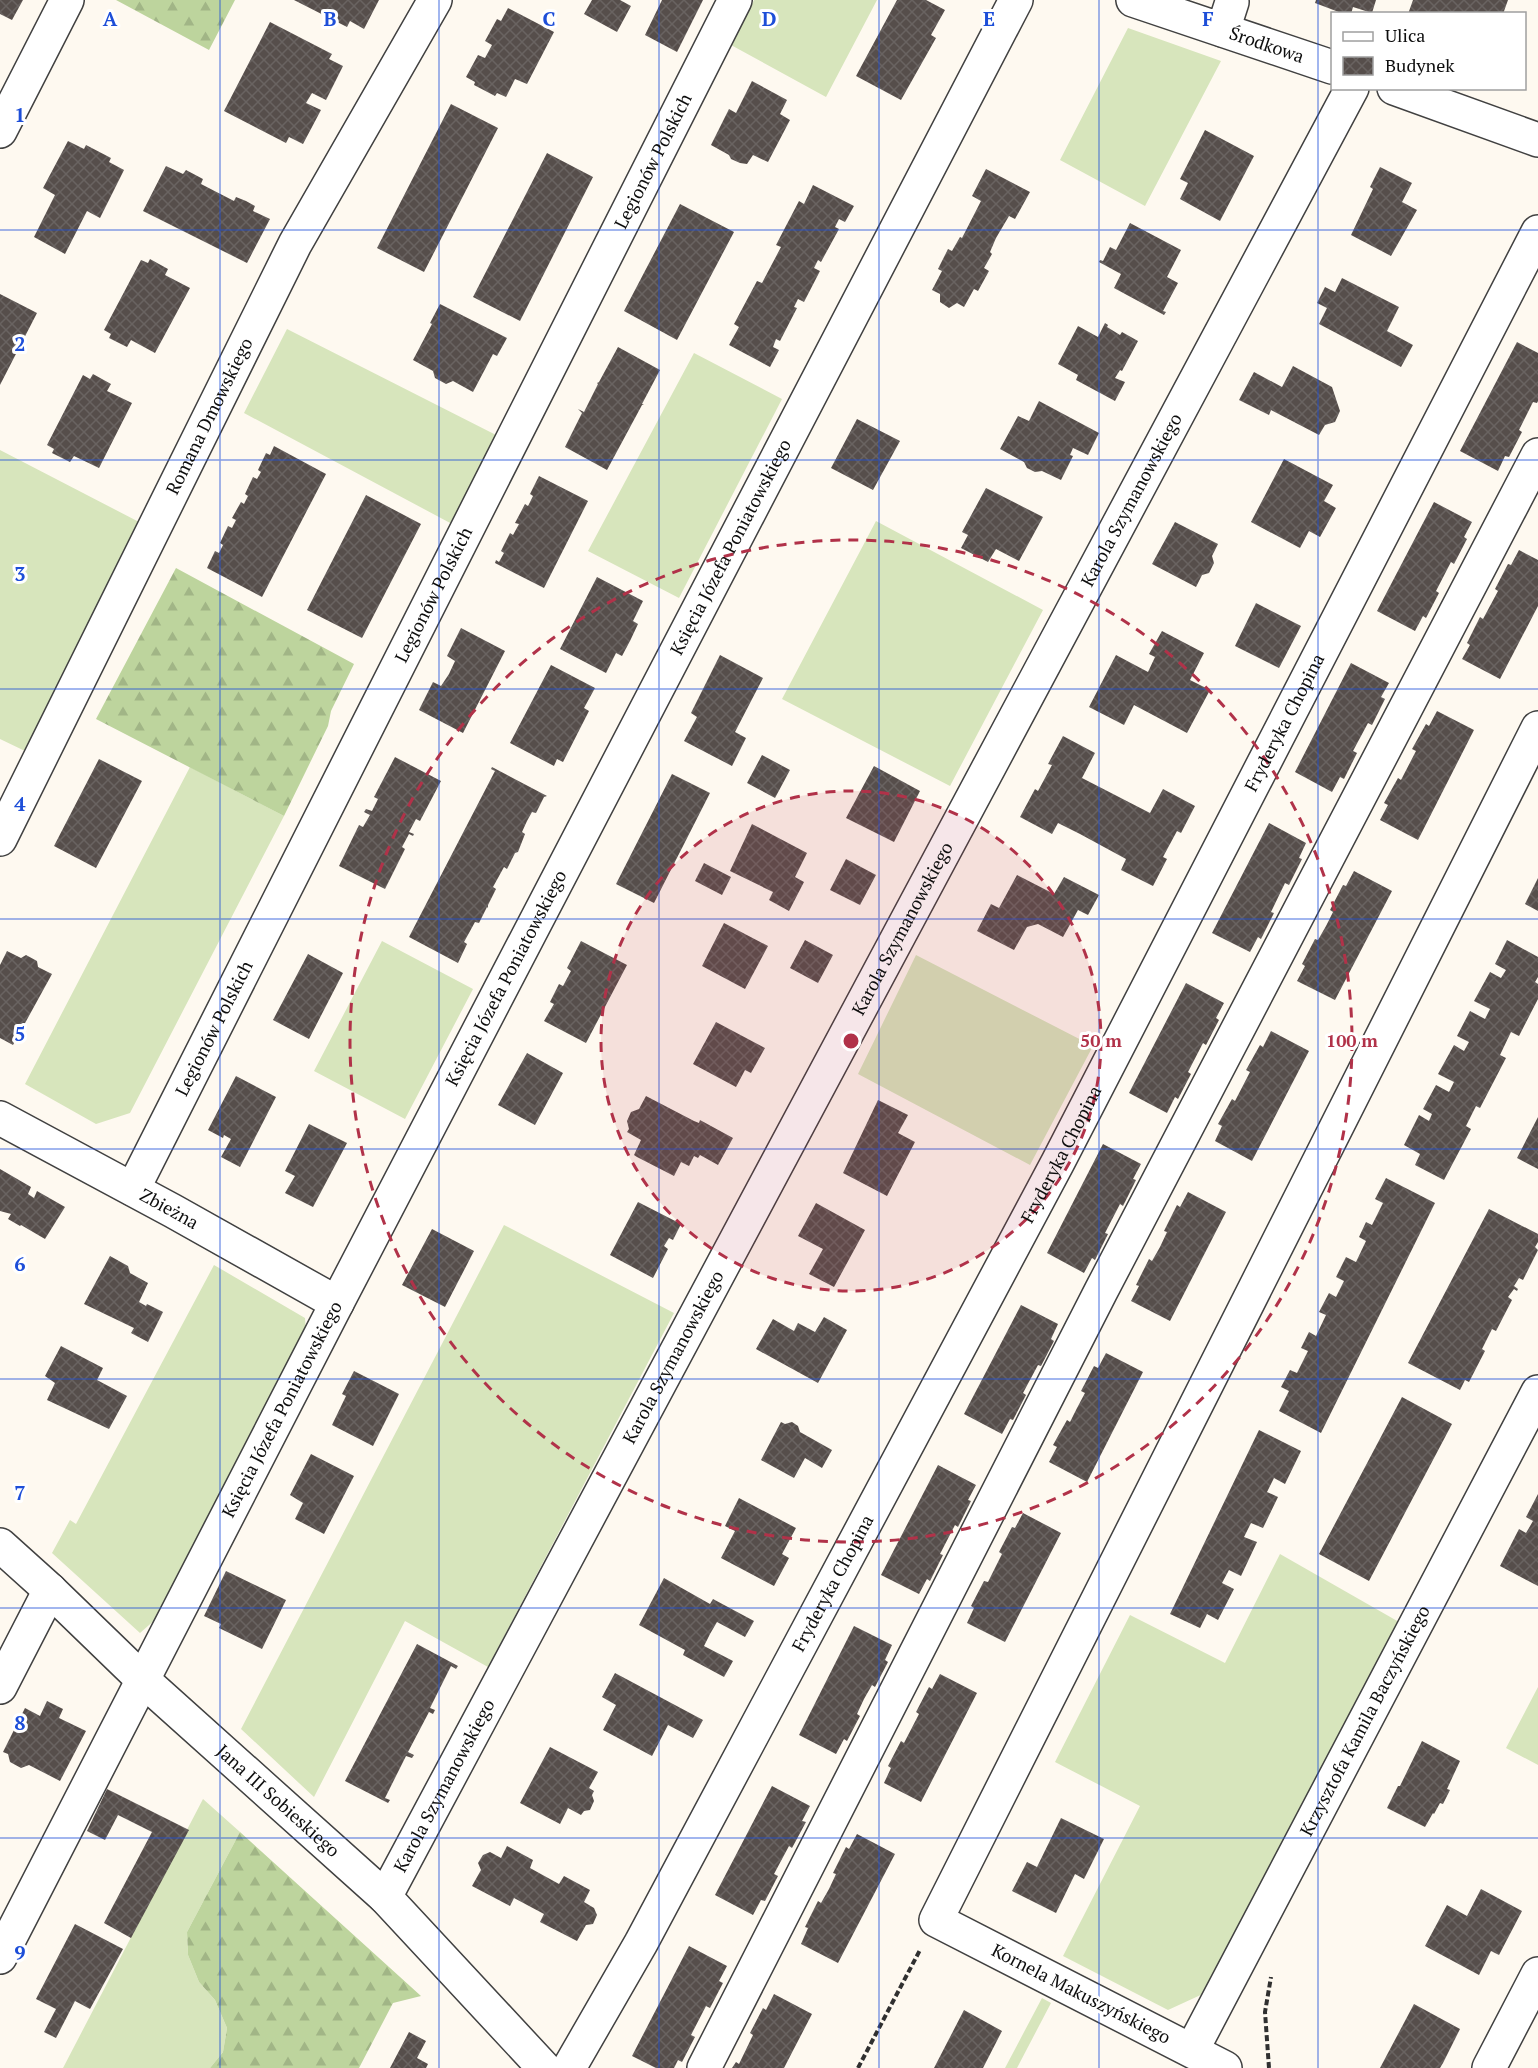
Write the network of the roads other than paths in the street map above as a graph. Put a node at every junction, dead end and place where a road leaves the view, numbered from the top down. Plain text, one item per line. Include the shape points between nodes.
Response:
1 (67, 0) edge
2 (435, 0) edge
3 (735, 0) edge
4 (1016, 0) edge
5 (1137, 1) edge
6 (1331, 67) edge
7 (1351, 90) edge
8 (1400, 90) edge
9 (0, 131) edge
10 (1538, 140) edge
11 (1538, 232) edge
12 (1538, 455) edge
13 (1538, 728) edge
14 (0, 838) edge
15 (0, 1119) edge
16 (133, 1190) junction
17 (337, 1303) junction
18 (1538, 1392) edge
19 (0, 1545) edge
20 (50, 1590) junction
21 (142, 1680) junction
22 (0, 1687) edge
23 (386, 1897) junction
24 (0, 1957) edge
25 (1538, 1974) edge
26 (1192, 2050) junction
27 (544, 2068) edge
28 (570, 2068) edge
29 (704, 2068) edge
30 (1226, 2068) edge
31 (1490, 2068) edge

1 - 9 street
2 - 14 street, Romana Dmowskiego via 295,244
3 - 16 street, Legionów Polskich
4 - 17 street, Księcia Józefa Poniatowskiego
5 - 6 street, Środkowa via 1228,16
7 - 23 street, Karola Szymanowskiego
8 - 10 street
11 - 28 street, Fryderyka Chopina via 1058,1162
12 - 29 street via 1101,1292
13 - 26 street, Kornela Makuszyńskiego via 936,1920
15 - 16 street, Zbieżna
16 - 17 street, Zbieżna
17 - 21 street, Księcia Józefa Poniatowskiego
18 - 26 street, Krzysztofa Kamila Baczyńskiego
19 - 20 street, Jana III Sobieskiego
20 - 21 street, Jana III Sobieskiego
20 - 22 street
21 - 23 street, Jana III Sobieskiego
21 - 24 street, Księcia Józefa Poniatowskiego
23 - 27 street, Jana III Sobieskiego
25 - 31 street
26 - 30 street, Kornela Makuszyńskiego

